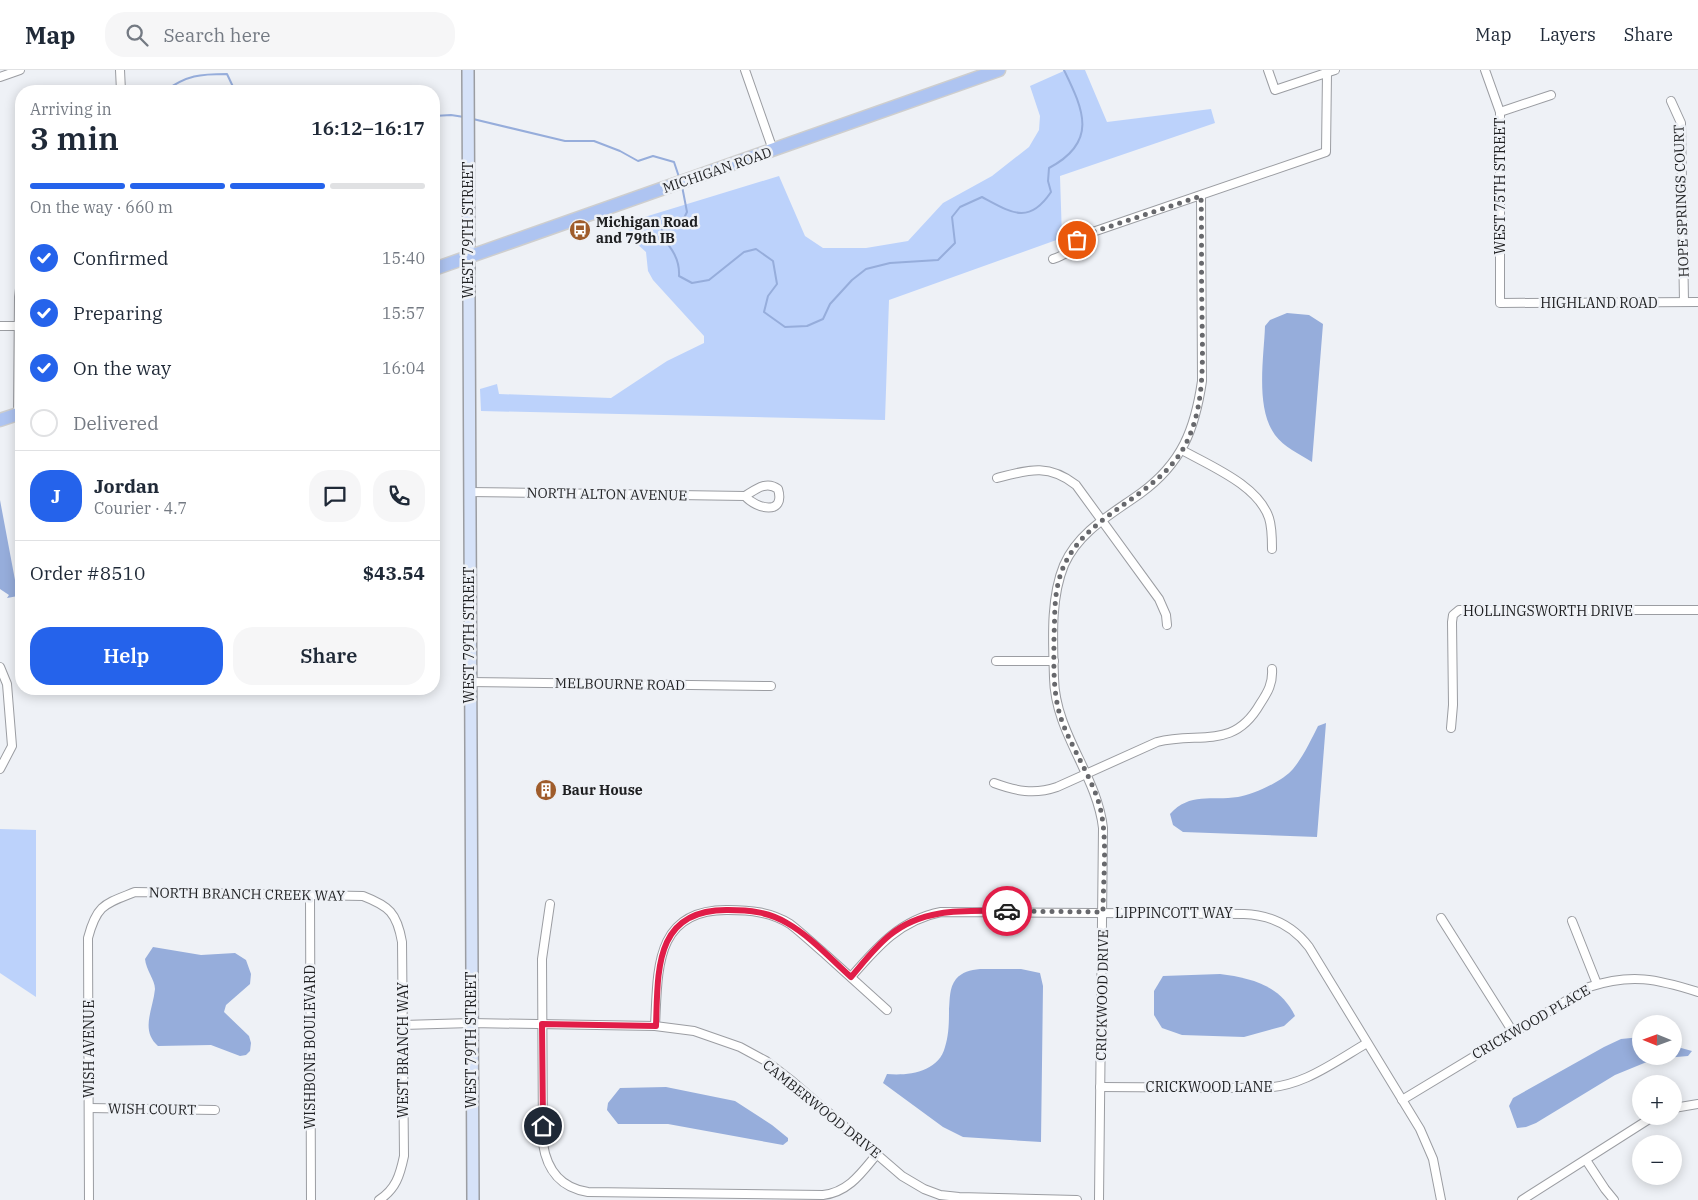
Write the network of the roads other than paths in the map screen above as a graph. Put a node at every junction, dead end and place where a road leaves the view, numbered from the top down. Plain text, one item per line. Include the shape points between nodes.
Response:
1 (20, 70) edge
2 (120, 70) edge
3 (468, 70) edge
4 (745, 70) edge
5 (999, 70) edge
6 (1268, 70) edge
7 (1486, 70) edge
8 (1331, 71) edge
9 (0, 77) edge
10 (121, 85) edge
11 (1551, 95) dead end
12 (1671, 101) dead end
13 (1500, 112) junction
14 (772, 150) junction
15 (1201, 196) junction
16 (468, 256) junction
17 (1053, 259) dead end
18 (440, 267) edge
19 (1684, 302) junction
20 (1698, 302) edge
21 (1500, 303) joint
22 (0, 326) edge
23 (15, 326) edge
24 (15, 415) edge
25 (0, 420) edge
26 (1182, 450) junction
27 (997, 478) dead end
28 (469, 492) junction
29 (745, 496) dead end
30 (1101, 521) junction
31 (1272, 549) dead end
32 (1698, 610) edge
33 (1167, 625) dead end
34 (996, 661) dead end
35 (1054, 661) junction
36 (1272, 668) dead end
37 (0, 670) edge
38 (469, 682) junction
39 (770, 686) dead end
40 (1451, 728) dead end
41 (0, 769) edge
42 (1086, 774) junction
43 (994, 783) dead end
44 (310, 895) junction
45 (105, 904) joint
46 (550, 904) dead end
47 (388, 908) joint
48 (1103, 912) junction
49 (1441, 918) dead end
50 (1572, 921) dead end
51 (851, 977) junction
52 (1597, 984) junction
53 (1698, 992) edge
54 (887, 1010) dead end
55 (471, 1023) junction
56 (542, 1024) junction
57 (403, 1025) junction
58 (656, 1026) junction
59 (1513, 1032) junction
60 (1367, 1043) junction
61 (1100, 1087) junction
62 (1402, 1100) junction
63 (1698, 1104) edge
64 (1682, 1107) edge
65 (89, 1108) junction
66 (215, 1110) dead end
67 (1640, 1125) edge
68 (877, 1154) junction
69 (1586, 1160) junction
70 (89, 1200) edge
71 (311, 1200) edge
72 (379, 1200) edge
73 (473, 1200) edge
74 (1077, 1200) edge
75 (1099, 1200) edge
76 (1441, 1200) edge
77 (1522, 1200) edge
78 (1614, 1200) edge

1 - 9 street
2 - 10 street
3 - 16 main road, WEST 79TH STREET
4 - 14 street
5 - 14 main road, MICHIGAN ROAD
6 - 8 street via 1275,90
7 - 13 street, WEST 75TH STREET
8 - 15 street via 1326,152
11 - 13 street
12 - 19 street, HOPE SPRINGS COURT via 1681,123
13 - 21 street, WEST 75TH STREET
14 - 16 main road, MICHIGAN ROAD
15 - 17 street via 1084,235 1068,253
15 - 26 street, CRICKWOOD DRIVE via 1202,381 1196,416
16 - 18 main road, MICHIGAN ROAD
16 - 28 main road, WEST 79TH STREET
19 - 20 street, HIGHLAND ROAD
19 - 21 street, HIGHLAND ROAD
22 - 23 street
24 - 25 main road
26 - 30 street, CRICKWOOD DRIVE via 1150,486
26 - 31 street via 1244,486 1259,499 1270,520
27 - 30 street via 1028,470 1055,472 1076,485
28 - 29 street, NORTH ALTON AVENUE
28 - 38 main road, WEST 79TH STREET
30 - 33 street via 1159,599
30 - 35 street, CRICKWOOD DRIVE via 1071,552 1058,582
32 - 40 street, HOLLINGSWORTH DRIVE via 1459,610 1453,615 1452,622
34 - 35 street
35 - 42 street, CRICKWOOD DRIVE via 1058,708
36 - 42 street via 1269,691 1255,713 1239,728 1216,737 1157,742
37 - 41 street via 7,684 12,746
38 - 39 street, MELBOURNE ROAD
38 - 55 main road, WEST 79TH STREET
42 - 43 street via 1040,792 1018,791
42 - 48 street, CRICKWOOD DRIVE via 1103,822
44 - 45 street, NORTH BRANCH CREEK WAY via 135,892
44 - 47 street, NORTH BRANCH CREEK WAY via 363,896
44 - 71 street, WISHBONE BOULEVARD
45 - 65 street, WISH AVENUE via 93,920 88,938
46 - 56 street via 542,959
47 - 57 street, WEST BRANCH WAY via 398,924 402,942
48 - 51 street, LIPPINCOTT WAY via 954,911 932,914 891,934
48 - 60 street, LIPPINCOTT WAY via 1244,914 1276,921 1309,947
48 - 61 street, CRICKWOOD DRIVE
49 - 59 street
50 - 52 street
51 - 54 street
51 - 58 street via 804,935 779,919 750,911 704,911 680,923 664,949 658,975
52 - 53 street, CRICKWOOD PLACE via 1645,978
52 - 59 street, CRICKWOOD PLACE
55 - 56 street, CAMBERWOOD DRIVE
55 - 57 street, CAMBERWOOD DRIVE
55 - 73 main road, WEST 79TH STREET
56 - 58 street, CAMBERWOOD DRIVE
56 - 68 street via 543,1144 547,1163 558,1179 572,1188 588,1192 823,1195 851,1184
57 - 72 street, WEST BRANCH WAY via 404,1156 400,1176 390,1192
58 - 68 street, CAMBERWOOD DRIVE via 706,1034 752,1053 792,1081
59 - 62 street, CRICKWOOD PLACE
60 - 61 street, CRICKWOOD LANE via 1303,1080 1280,1087
60 - 62 street, LIPPINCOTT WAY
61 - 75 street, CRICKWOOD DRIVE
62 - 76 street, LIPPINCOTT WAY via 1431,1153
63 - 64 street
65 - 66 street, WISH COURT
65 - 70 street, WISH AVENUE
67 - 69 street
68 - 74 street, CAMBERWOOD DRIVE via 912,1182 940,1195
69 - 77 street
69 - 78 street

